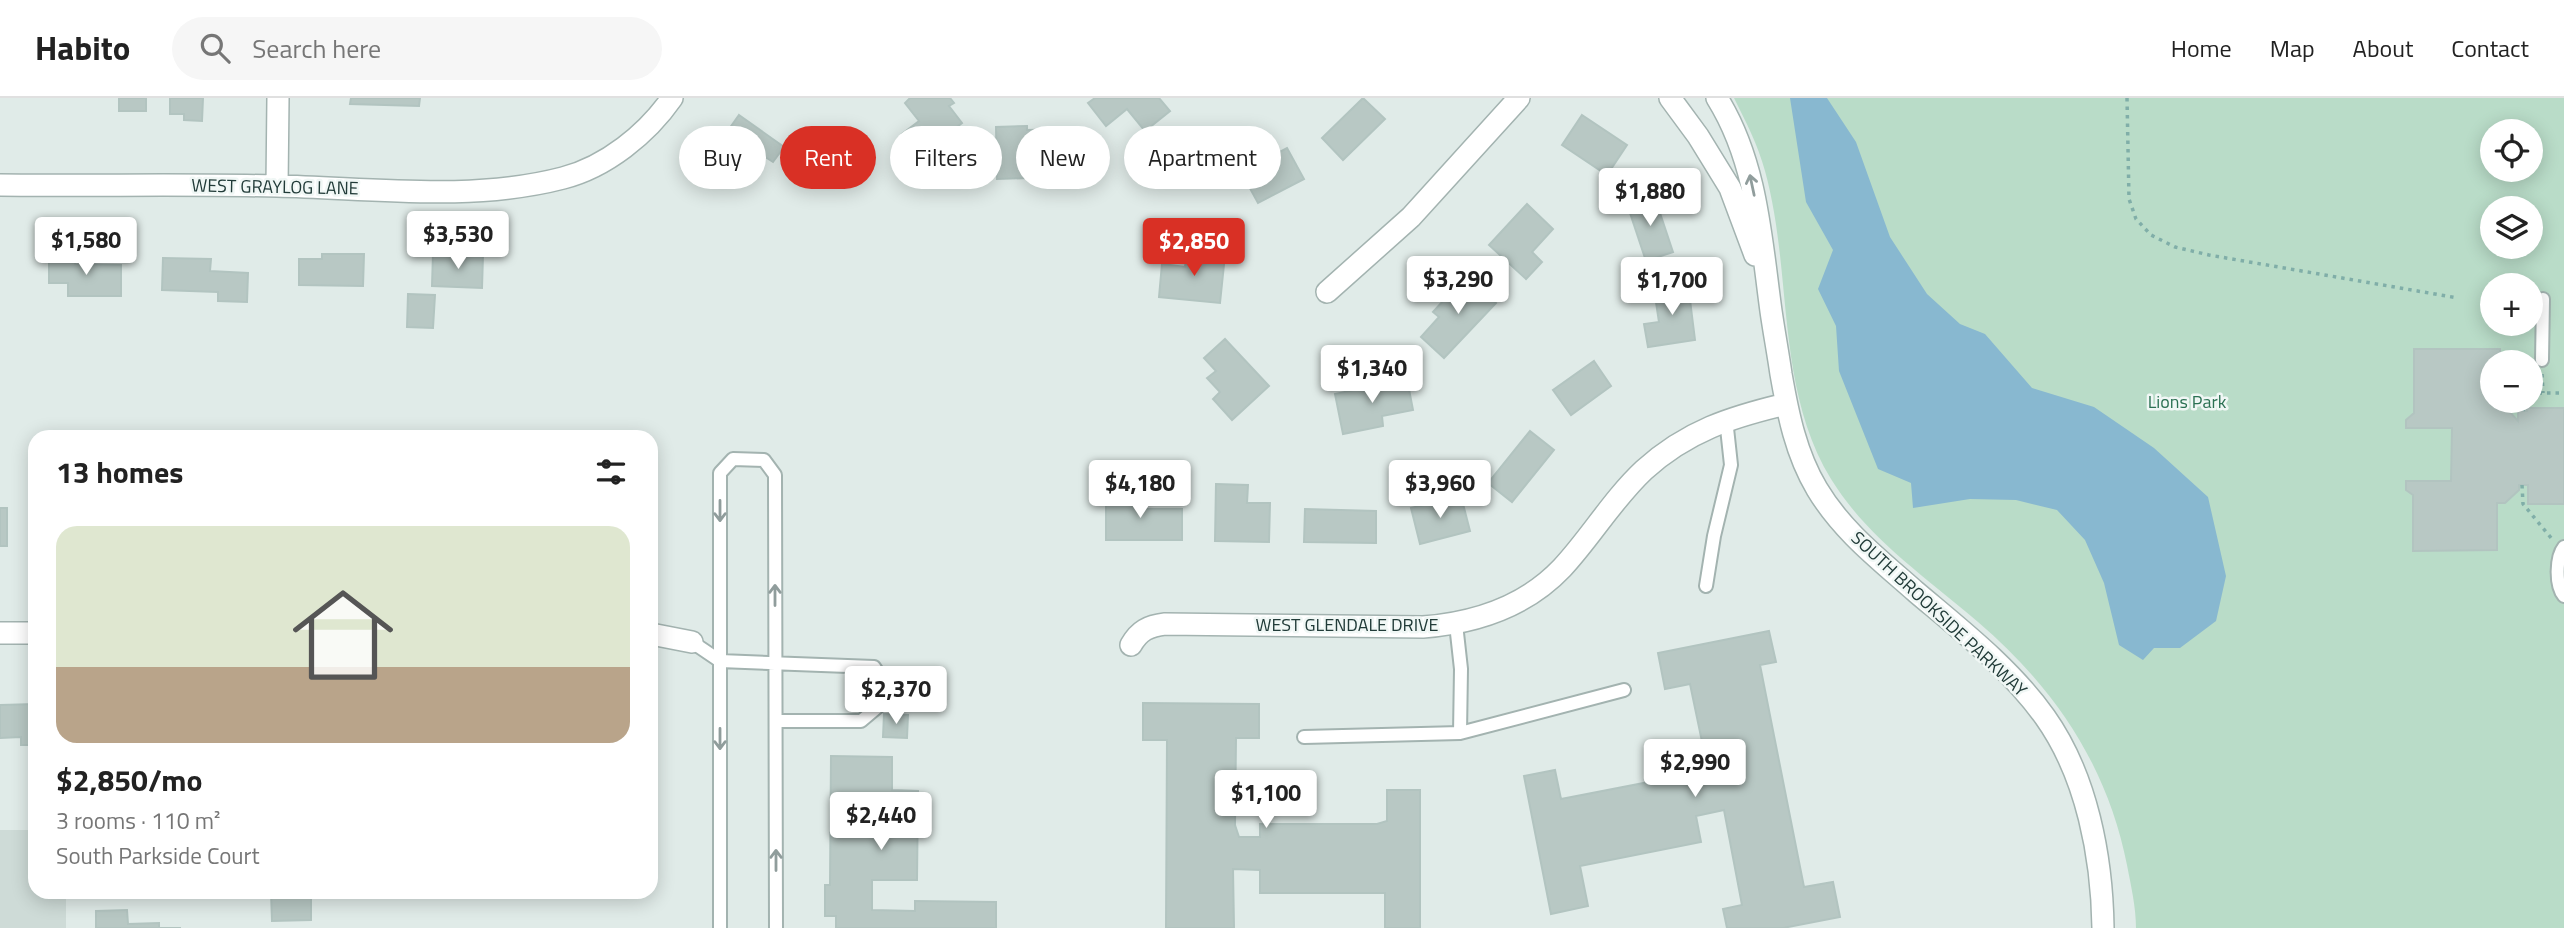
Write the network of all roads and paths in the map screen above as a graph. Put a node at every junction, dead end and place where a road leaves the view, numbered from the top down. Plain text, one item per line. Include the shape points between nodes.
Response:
1 (278, 98) edge
2 (673, 98) edge
3 (1518, 98) edge
4 (1670, 98) edge
5 (1717, 98) edge
6 (2127, 98) edge
7 (0, 185) edge
8 (277, 186) junction
9 (1327, 292) dead end
10 (2458, 298) dead end
11 (1770, 300) junction
12 (2543, 393) edge
13 (2564, 393) edge
14 (1786, 404) junction
15 (1726, 419) junction
16 (2522, 485) dead end
17 (2562, 548) edge
18 (1706, 586) dead end
19 (2564, 596) edge
20 (1456, 624) junction
21 (28, 633) edge
22 (0, 634) edge
23 (658, 635) edge
24 (692, 642) joint
25 (1131, 645) dead end
26 (720, 660) junction
27 (775, 664) junction
28 (1624, 690) dead end
29 (776, 721) junction
30 (1460, 733) junction
31 (1304, 737) dead end
32 (720, 928) edge
33 (776, 928) edge
34 (2103, 928) edge

1 - 8 street
2 - 8 street, WEST GRAYLOG LANE via 631,143 565,178 520,187 418,190
3 - 9 street via 1411,217
4 - 11 street, SOUTH BROOKSIDE PARKWAY via 1730,188
11 -> 5 street, SOUTH BROOKSIDE PARKWAY via 1750,177 1730,119
6 - 10 path via 2129,199 2136,219 2151,235 2208,255
7 - 8 street, WEST GRAYLOG LANE
11 - 14 street, SOUTH BROOKSIDE PARKWAY
12 - 13 path
14 - 15 street, WEST GLENDALE DRIVE
14 - 34 street, SOUTH BROOKSIDE PARKWAY via 1803,460 1827,505 1859,542 2010,675 2062,744 2090,826
15 - 18 lane via 1731,466
15 - 20 street, WEST GLENDALE DRIVE via 1675,446 1644,470 1561,569 1530,595
16 - 17 path via 2523,505
17 - 19 lane via 2558,561
20 - 25 street, WEST GLENDALE DRIVE via 1164,624 1146,628
20 - 30 lane
21 - 22 street
23 - 24 street
24 - 26 lane
26 - 27 lane
27 -> 26 lane via 775,475 764,460 733,459 720,473
26 -> 32 lane
27 - 29 lane
27 - 29 lane via 874,667 882,680 880,705 861,721
28 - 30 lane
33 -> 29 lane
30 - 31 lane

